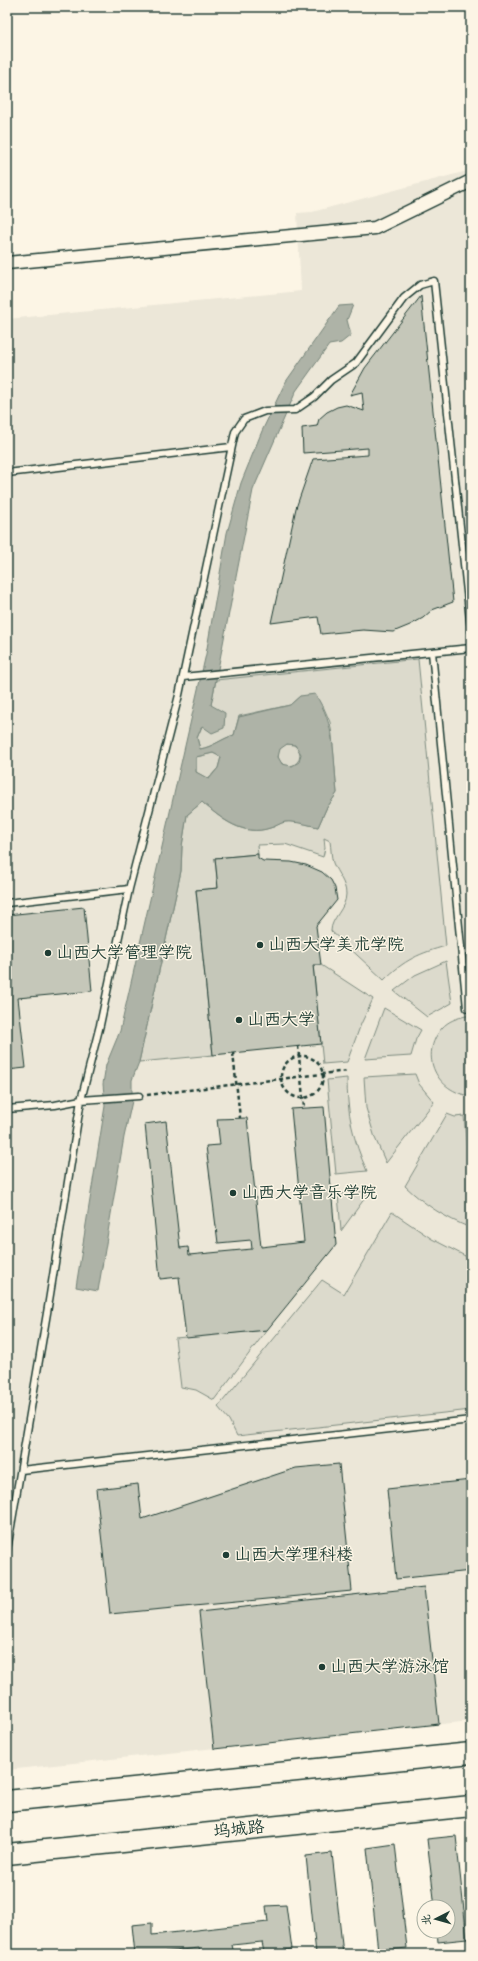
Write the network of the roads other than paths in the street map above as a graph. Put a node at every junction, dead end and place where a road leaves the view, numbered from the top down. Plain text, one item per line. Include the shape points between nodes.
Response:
1 (471, 181) edge
2 (7, 262) edge
3 (231, 447) junction
4 (7, 474) edge
5 (471, 630) edge
6 (471, 648) edge
7 (432, 652) junction
8 (183, 677) junction
9 (129, 889) junction
10 (7, 903) edge
11 (467, 1008) dead end
12 (139, 1096) road end
13 (81, 1100) junction
14 (7, 1109) edge
15 (471, 1420) edge
16 (21, 1470) junction
17 (7, 1550) edge
18 (471, 1753) edge
19 (7, 1801) edge
20 (471, 1806) edge
21 (7, 1854) edge

1 - 2 street via 376,228
3 - 4 lane
3 - 5 lane via 235,432 244,419 265,411 295,410 356,363 404,298 420,285 434,281
3 - 8 lane
6 - 7 lane
7 - 8 lane
7 - 11 lane
8 - 9 lane
9 - 10 lane
9 - 13 lane
12 - 13 lane
13 - 14 lane
13 - 16 lane
15 - 16 lane
16 - 17 lane
18 - 19 main road
20 - 21 main road, 坞城路

